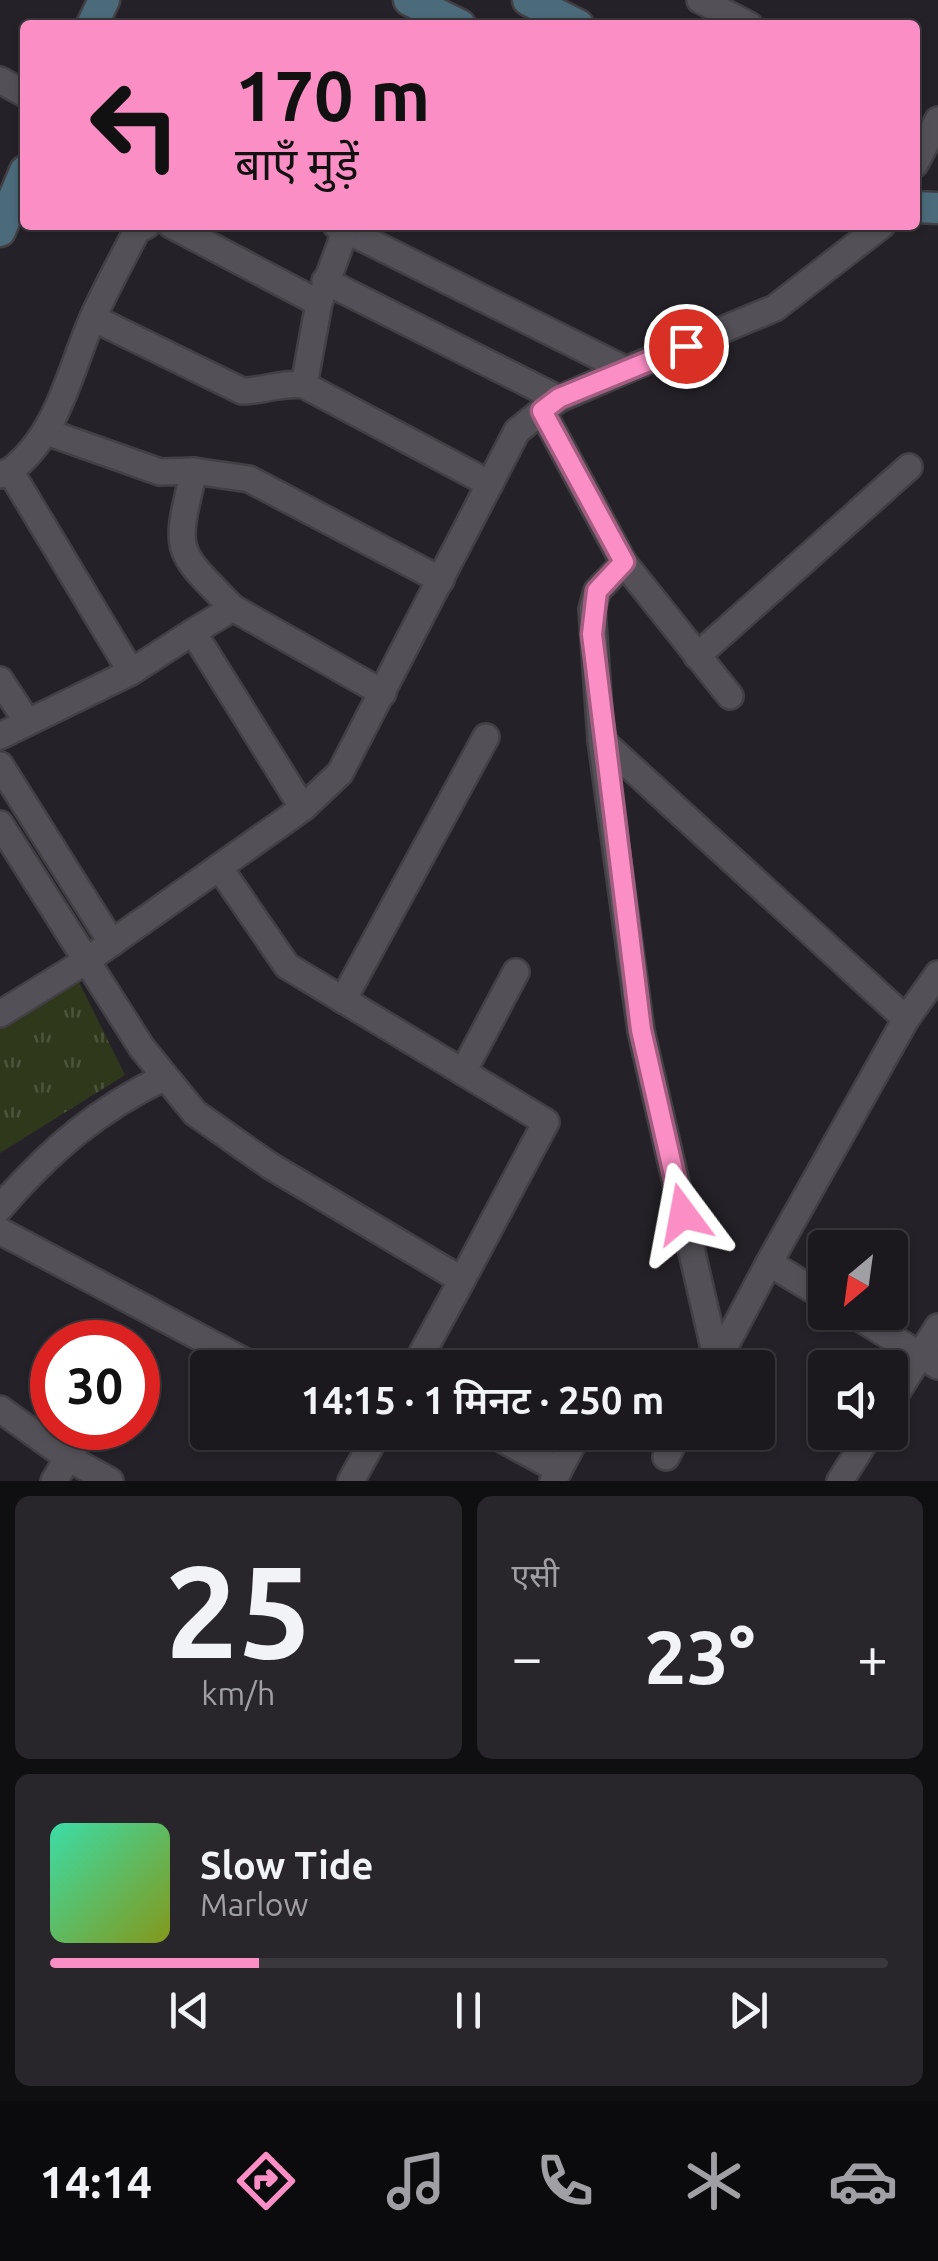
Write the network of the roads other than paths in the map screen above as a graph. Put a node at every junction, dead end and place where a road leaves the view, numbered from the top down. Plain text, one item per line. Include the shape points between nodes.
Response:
1 (409, 0) edge
2 (528, 0) edge
3 (700, 0) edge
4 (450, 20) edge
5 (568, 20) edge
6 (739, 20) edge
7 (938, 120) edge
8 (920, 154) edge
9 (20, 184) edge
10 (137, 230) edge
11 (182, 230) edge
12 (340, 230) edge
13 (347, 230) edge
14 (876, 230) edge
15 (0, 231) edge
16 (322, 292) junction
17 (93, 318) junction
18 (626, 370) junction
19 (304, 385) junction
20 (550, 405) junction
21 (47, 432) junction
22 (909, 467) dead end
23 (194, 471) junction
24 (5, 473) edge
25 (490, 484) junction
26 (624, 562) junction
27 (441, 580) junction
28 (233, 608) junction
29 (193, 632) junction
30 (698, 656) junction
31 (131, 672) junction
32 (0, 680) edge
33 (383, 693) junction
34 (730, 696) dead end
35 (26, 720) junction
36 (0, 736) edge
37 (486, 736) dead end
38 (602, 740) junction
39 (0, 765) edge
40 (303, 808) junction
41 (0, 824) edge
42 (219, 867) junction
43 (112, 943) junction
44 (86, 961) junction
45 (516, 972) dead end
46 (938, 974) edge
47 (342, 1000) junction
48 (0, 1014) edge
49 (906, 1019) junction
50 (463, 1072) junction
51 (166, 1076) junction
52 (0, 1208) edge
53 (0, 1230) edge
54 (770, 1264) junction
55 (462, 1280) junction
56 (808, 1287) edge
57 (938, 1326) edge
58 (879, 1330) edge
59 (224, 1350) edge
60 (424, 1350) edge
61 (712, 1350) edge
62 (723, 1350) edge
63 (929, 1361) edge
64 (908, 1384) edge
65 (0, 1409) edge
66 (73, 1450) edge
67 (368, 1450) edge
68 (516, 1450) edge
69 (570, 1450) edge
70 (669, 1450) edge
71 (860, 1450) edge
72 (666, 1456) dead end
73 (68, 1458) junction
74 (556, 1476) edge
75 (54, 1481) edge
76 (110, 1481) edge
77 (351, 1481) edge
78 (840, 1481) edge

1 - 4 street
2 - 5 street
3 - 6 street
7 - 8 street
9 - 15 street
10 - 17 street
11 - 16 street
12 - 16 street
13 - 18 street
14 - 18 street via 775,308
16 - 19 street
16 - 20 street
17 - 19 street via 242,391
17 - 21 street
18 - 20 street
19 - 25 street
20 - 25 street via 517,430
20 - 26 street
21 - 23 street via 160,472
21 - 24 street via 30,456
22 - 30 street
23 - 27 street via 249,479
23 - 28 street via 179,533 188,562
24 - 31 street
25 - 27 street
26 - 30 street
26 - 38 street via 597,591 592,609
27 - 33 street
28 - 29 street
28 - 33 street
29 - 31 street
29 - 40 street
30 - 34 street
31 - 35 street
32 - 35 street
33 - 40 street via 340,773
35 - 36 street
37 - 47 street
38 - 49 street
38 - 61 street via 641,1030
39 - 43 street
40 - 42 street
41 - 44 street
42 - 43 street
42 - 47 street via 287,966
43 - 44 street
44 - 48 street
44 - 51 street
45 - 50 street
46 - 49 street
47 - 50 street
49 - 54 street
50 - 55 street via 546,1122
51 - 52 street via 110,1104 37,1164
51 - 55 street via 195,1112 269,1166
53 - 59 street
54 - 56 street
54 - 62 street
55 - 60 street
57 - 63 street
58 - 63 street
63 - 64 street
65 - 73 street
66 - 73 street
67 - 77 street
68 - 74 street
69 - 74 street
70 - 72 street
71 - 78 street
73 - 75 street
73 - 76 street

